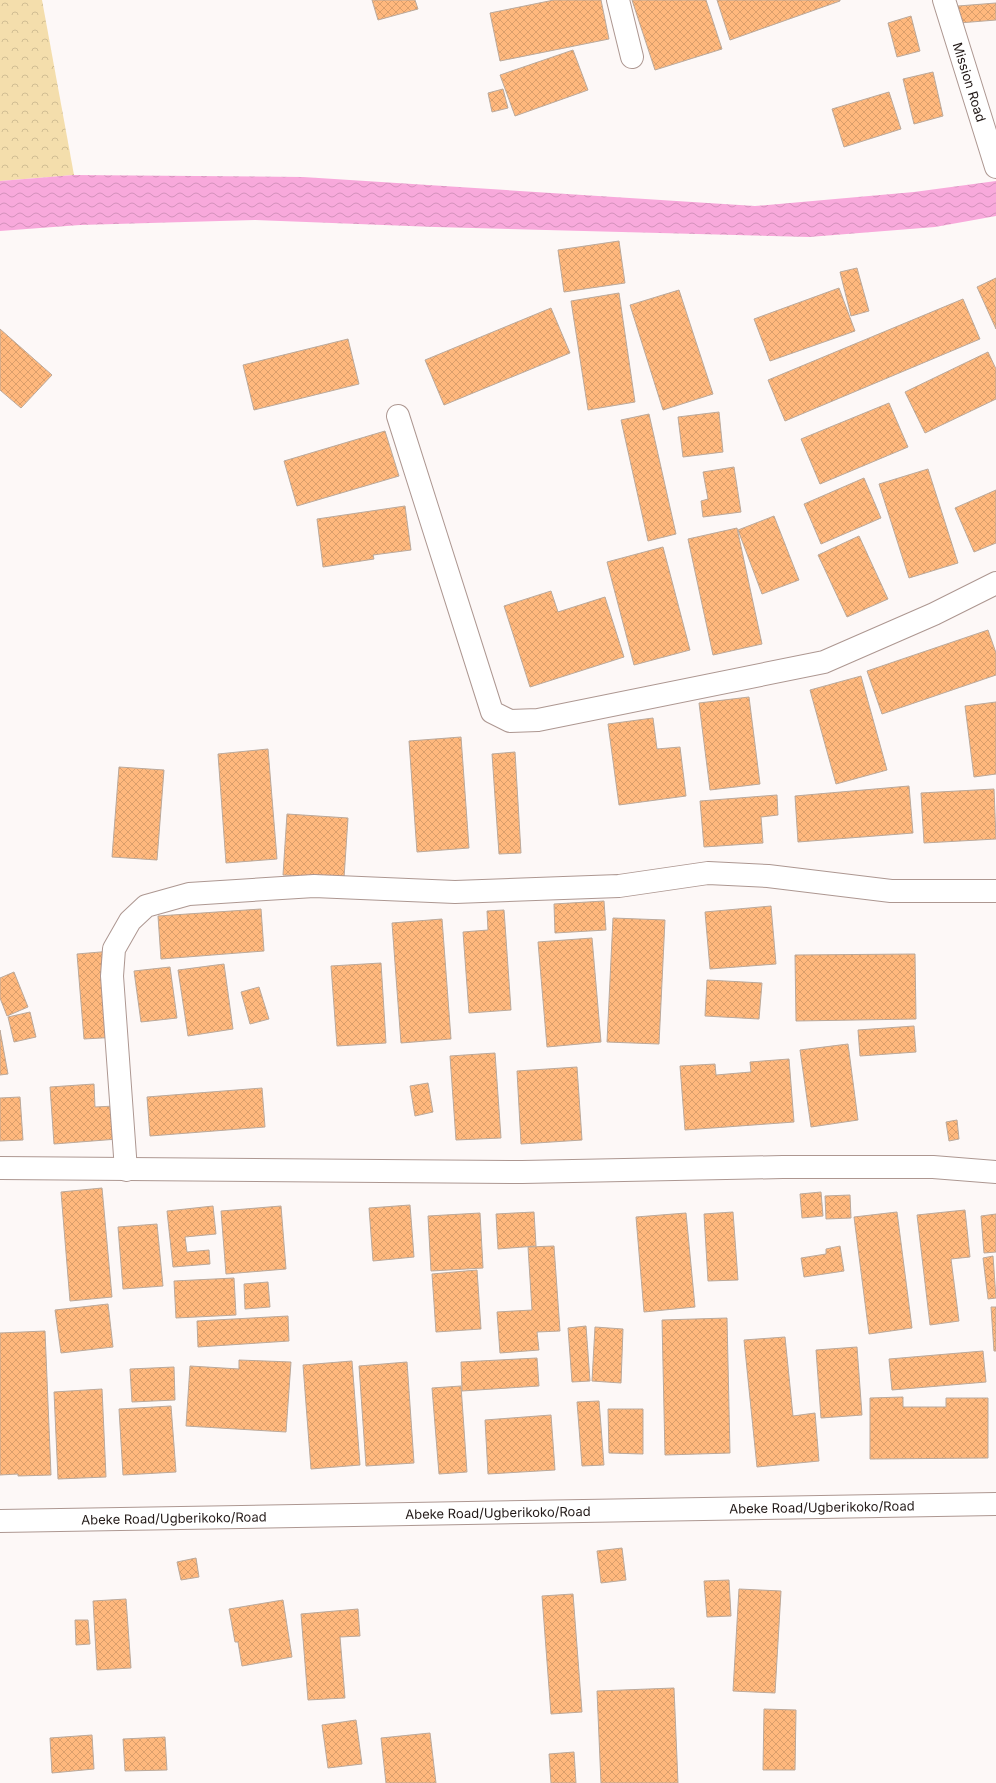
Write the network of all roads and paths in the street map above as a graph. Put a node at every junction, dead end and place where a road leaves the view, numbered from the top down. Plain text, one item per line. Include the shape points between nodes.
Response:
1 (618, 0) edge
2 (944, 0) edge
3 (632, 57) dead end
4 (996, 166) edge
5 (398, 416) dead end
6 (996, 584) edge
7 (996, 890) edge
8 (0, 1168) edge
9 (126, 1170) junction
10 (996, 1172) edge
11 (996, 1504) edge
12 (0, 1521) edge

1 - 3 street
2 - 4 street, Mission Road
5 - 6 street via 492,712 510,721 538,720 824,662
7 - 9 street via 891,891 768,876 708,873 619,886 471,891 314,886 189,894 146,906 130,921 114,949 112,976
8 - 9 street
9 - 10 street via 522,1172 933,1167
11 - 12 street, Abeke Road/Ugberikoko/Road

